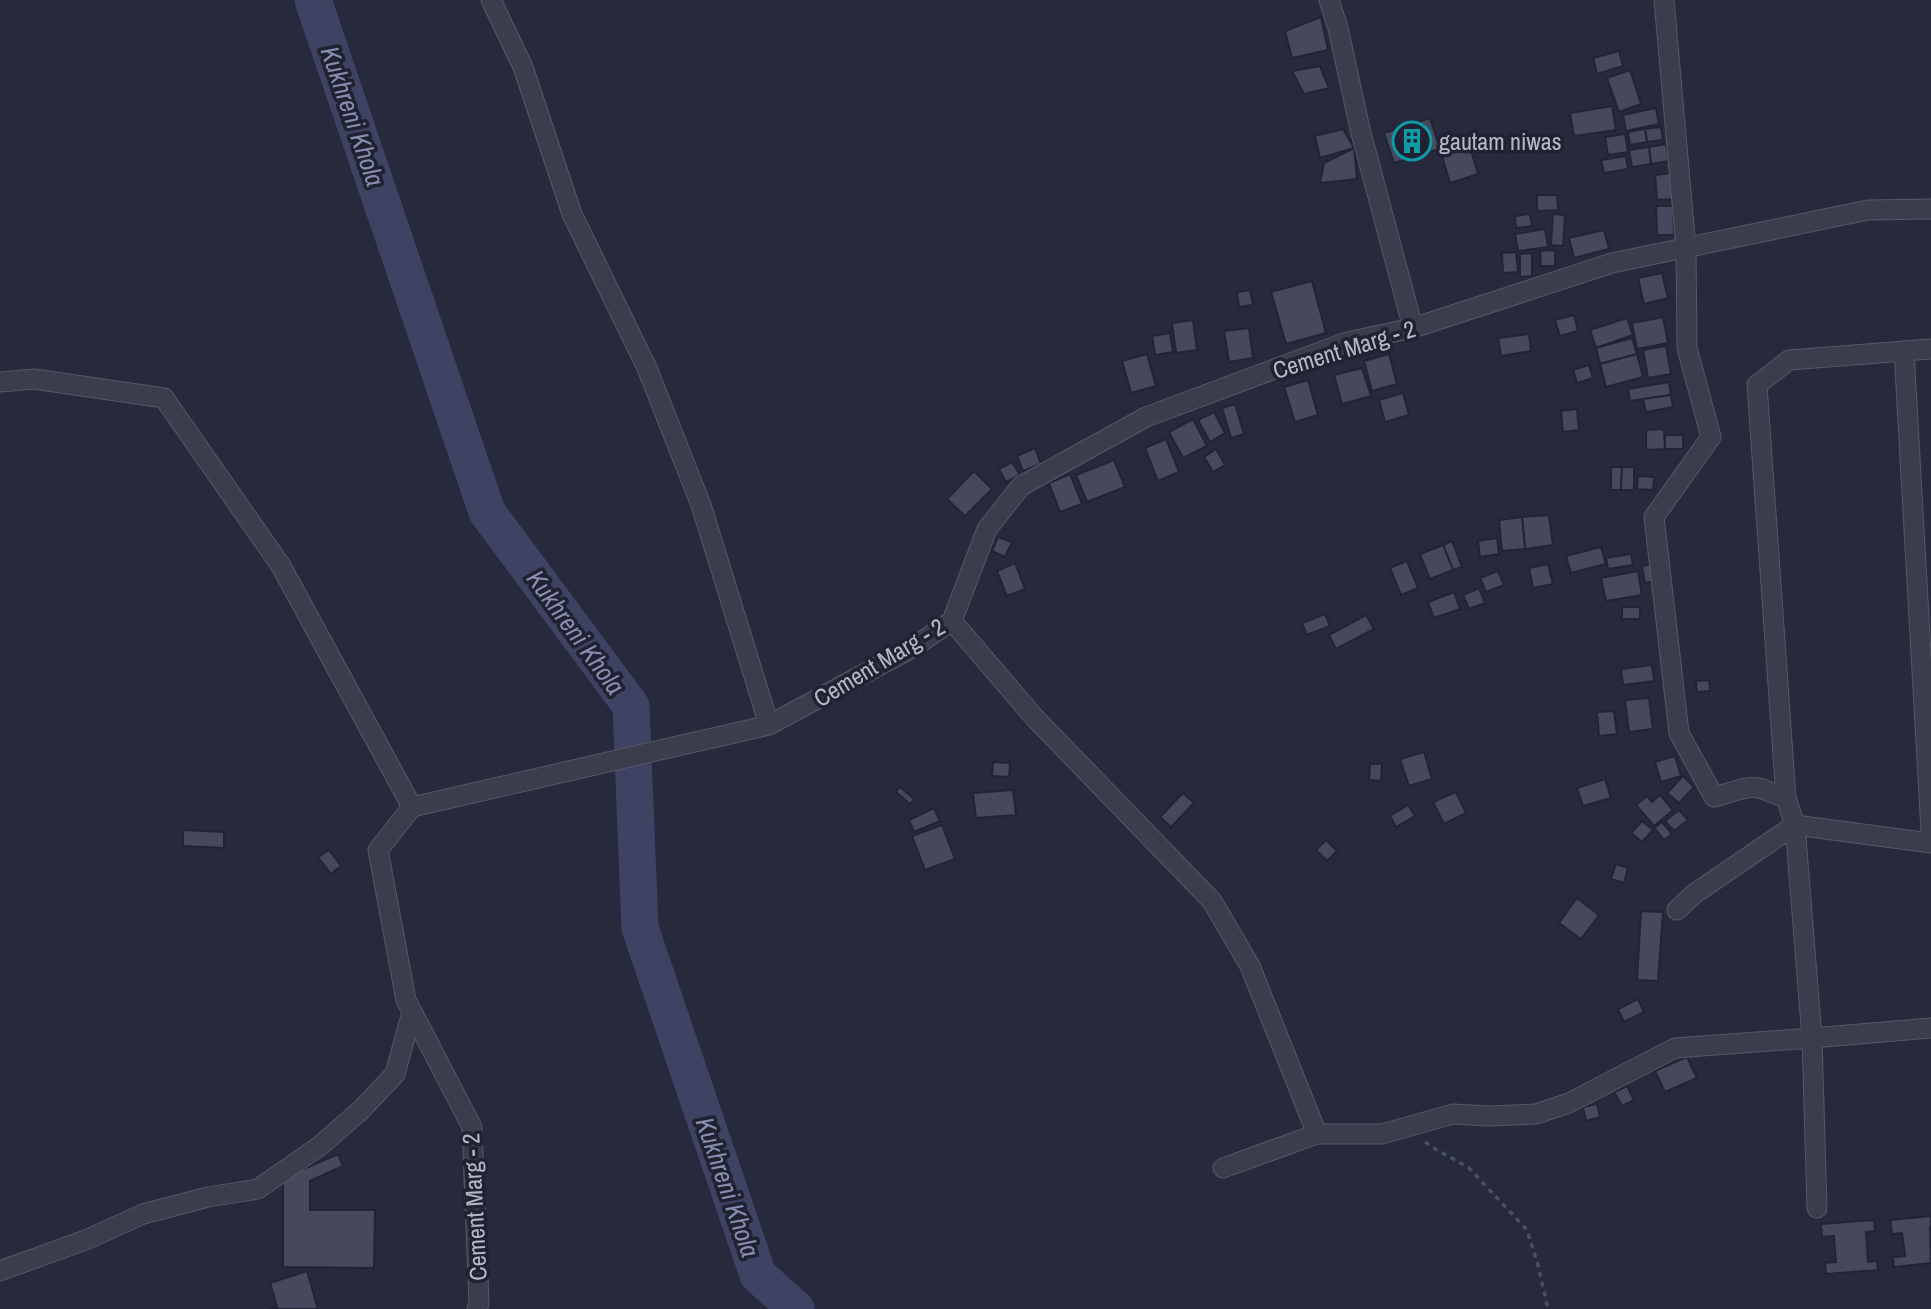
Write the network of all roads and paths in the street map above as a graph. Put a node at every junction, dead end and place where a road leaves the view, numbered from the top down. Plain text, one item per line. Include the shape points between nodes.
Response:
1 (491, 0) edge
2 (1329, 0) edge
3 (1664, 0) edge
4 (1931, 209) edge
5 (1686, 248) junction
6 (1413, 328) junction
7 (1931, 349) edge
8 (1903, 351) junction
9 (0, 382) edge
10 (952, 621) junction
11 (769, 725) junction
12 (1786, 799) junction
13 (411, 807) junction
14 (1795, 825) junction
15 (1931, 831) edge
16 (1931, 843) edge
17 (1677, 910) dead end
18 (412, 1012) junction
19 (1931, 1028) edge
20 (1812, 1038) junction
21 (1408, 1127) junction
22 (1317, 1134) junction
23 (1223, 1168) dead end
24 (1817, 1208) dead end
25 (0, 1270) edge
26 (477, 1309) edge
27 (1548, 1309) edge

1 - 11 street via 523,67 572,214 647,368 701,505
2 - 6 street
3 - 5 street
4 - 5 street, Cement Marg - 2 via 1868,210
5 - 6 street, Cement Marg - 2 via 1612,263
5 - 12 street via 1687,348 1711,438 1654,517 1678,733 1714,797 1761,788
6 - 10 street, Cement Marg - 2 via 1347,342 1146,417 1021,486 987,529
7 - 8 street
8 - 12 street via 1789,360 1757,385
8 - 15 street
9 - 13 street via 34,379 164,398 281,566
10 - 11 street, Cement Marg - 2 via 912,648
10 - 22 street via 1034,718 1212,901 1250,966
11 - 13 street, Cement Marg - 2
12 - 14 street
13 - 18 street, Cement Marg - 2 via 378,850
14 - 16 street
14 - 17 street
14 - 20 street
18 - 25 street via 395,1074 321,1145 258,1189 143,1214
18 - 26 street, Cement Marg - 2 via 472,1127
19 - 20 street
20 - 21 street via 1675,1048 1569,1103 1536,1114 1453,1114
20 - 24 street
21 - 22 street via 1382,1134
21 - 27 path via 1432,1147 1469,1167 1527,1230
22 - 23 street

